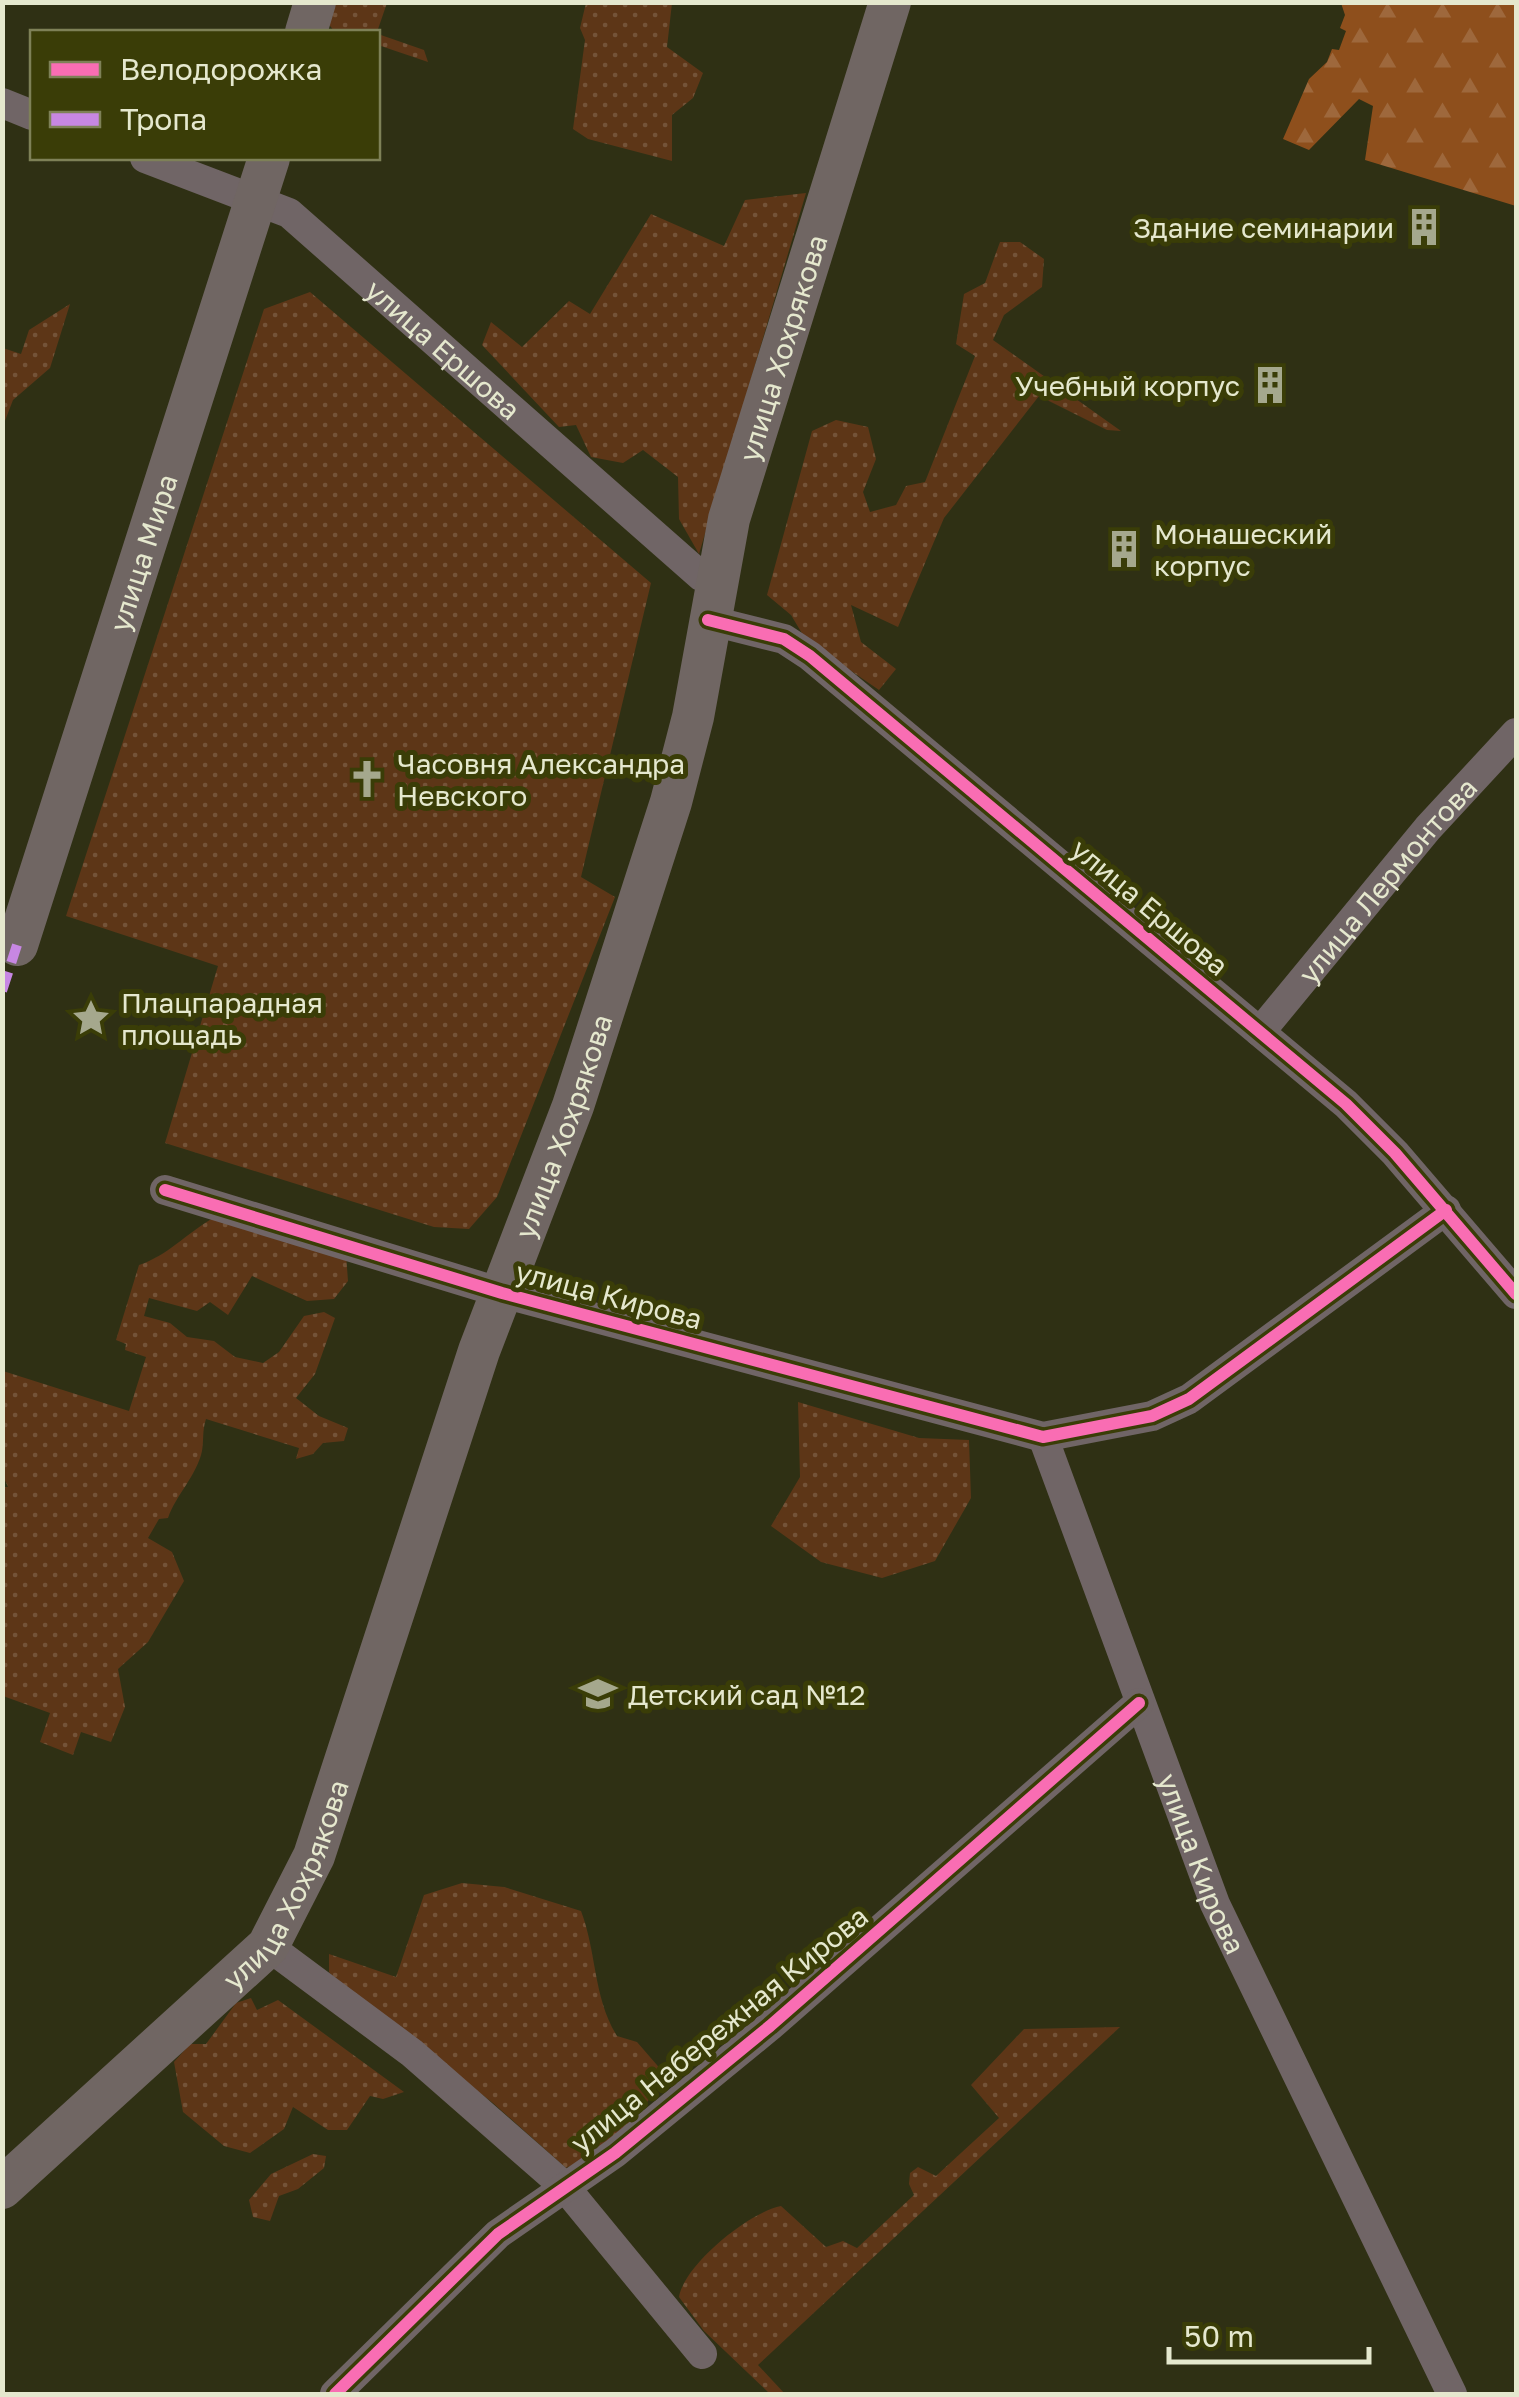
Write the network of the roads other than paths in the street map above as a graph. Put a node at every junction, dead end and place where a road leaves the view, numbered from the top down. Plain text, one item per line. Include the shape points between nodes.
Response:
1 (316, 2) edge
2 (890, 2) edge
3 (307, 30) edge
4 (2, 104) edge
5 (30, 114) edge
6 (150, 160) edge
7 (269, 160) edge
8 (257, 199) junction
9 (712, 601) junction
10 (1516, 733) edge
11 (10, 943) edge
12 (1260, 1032) junction
13 (165, 1190) dead end
14 (1446, 1210) junction
15 (502, 1293) junction
16 (1516, 1294) edge
17 (1042, 1436) junction
18 (1138, 1704) junction
19 (268, 1946) junction
20 (564, 2186) junction
21 (2, 2188) edge
22 (702, 2354) dead end
23 (334, 2394) edge
24 (1452, 2394) edge

1 - 3 main road
2 - 9 main road, улица Хохрякова via 728,519
4 - 5 street
6 - 8 street, улица Ершова
7 - 8 main road, улица Мира
8 - 9 street, улица Ершова via 290,213 701,576
8 - 11 main road, улица Мира
9 - 12 street, улица Ершова via 810,656
9 - 15 main road, улица Хохрякова via 671,802 573,1106
10 - 12 street, улица Лермонтова via 1428,828
12 - 14 street, улица Ершова via 1346,1104
13 - 15 street, улица Кирова
14 - 16 street, улица Ершова
14 - 17 street via 1190,1399 1152,1416
15 - 17 street, улица Кирова
15 - 19 main road, улица Хохрякова via 314,1856
17 - 18 street, улица Кирова
18 - 20 street, улица Набережная Кирова via 770,2026 615,2153
18 - 24 street, улица Кирова via 1238,1956
19 - 20 street via 412,2053
19 - 21 main road, улица Хохрякова
20 - 22 street
20 - 23 street, улица Набережная Кирова via 498,2234

